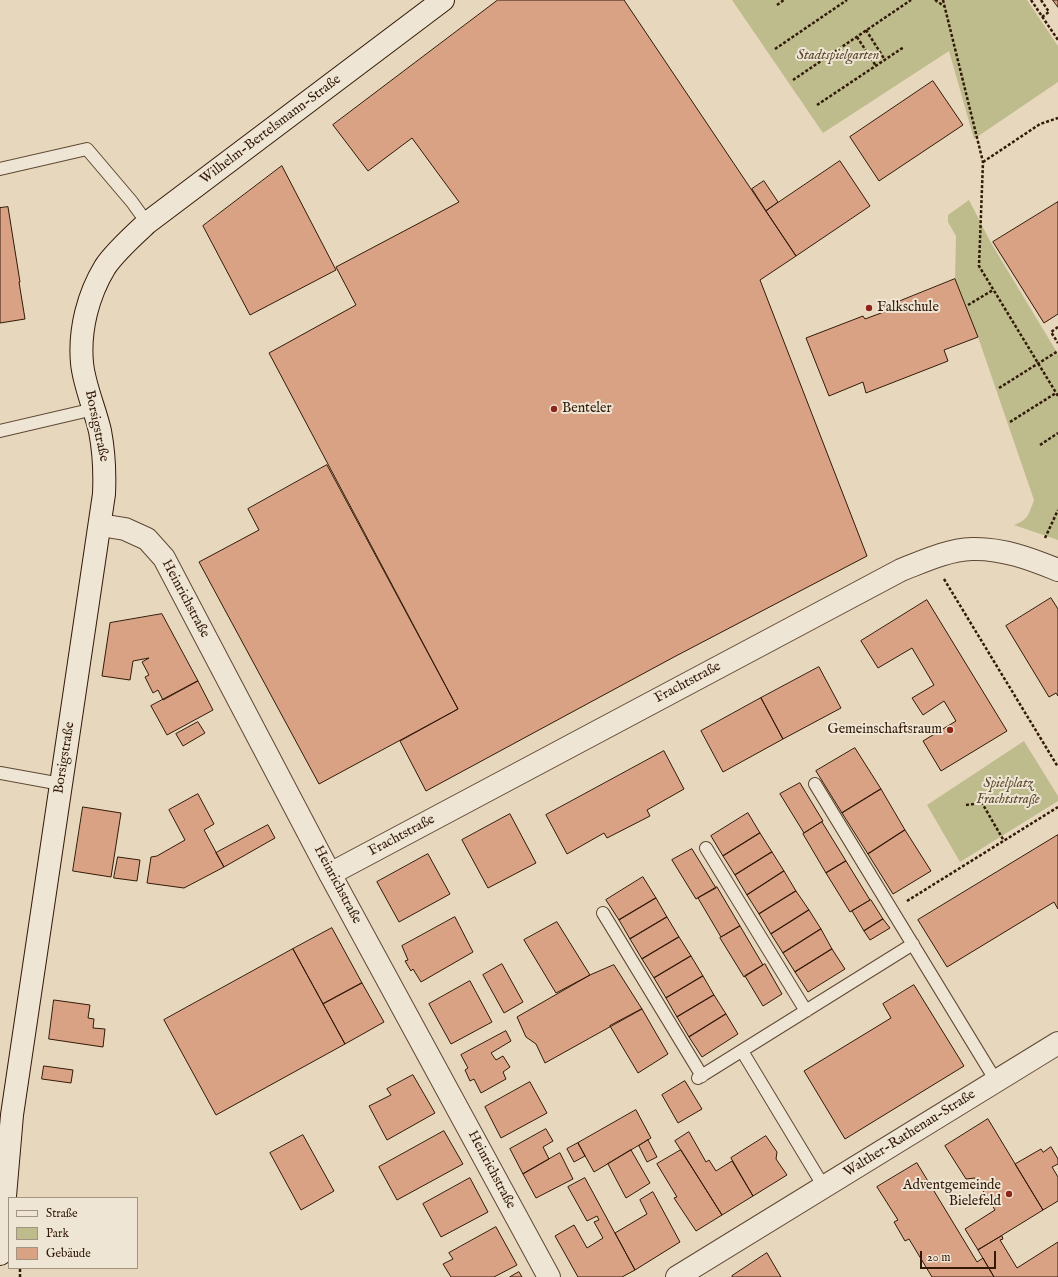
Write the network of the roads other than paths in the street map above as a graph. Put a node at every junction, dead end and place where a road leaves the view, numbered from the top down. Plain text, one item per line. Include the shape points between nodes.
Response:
1 (443, 0) edge
2 (0, 169) edge
3 (147, 223) junction
4 (106, 267) joint
5 (94, 409) junction
6 (0, 431) edge
7 (100, 525) junction
8 (1058, 570) edge
9 (0, 773) edge
10 (61, 784) junction
11 (815, 784) dead end
12 (706, 848) dead end
13 (330, 874) junction
14 (604, 913) dead end
15 (913, 944) junction
16 (806, 1010) junction
17 (1058, 1043) edge
18 (742, 1051) junction
19 (996, 1081) junction
20 (824, 1187) junction
21 (0, 1254) edge
22 (549, 1277) edge
23 (677, 1277) edge

1 - 3 street, Wilhelm-Bertelsmann-Straße
2 - 3 lane via 87,150
3 - 4 street, Wilhelm-Bertelsmann-Straße
4 - 5 street, Borsigstraße via 91,295 83,328 82,364
5 - 6 lane
5 - 7 street, Borsigstraße via 105,463
7 - 10 street, Borsigstraße
7 - 13 street, Heinrichstraße via 125,529 147,539 164,558
8 - 13 street, Frachtstraße via 1008,553 971,549 931,558 901,570
9 - 10 lane
10 - 21 street, Borsigstraße via 12,1115
11 - 15 lane
12 - 16 lane
13 - 22 street, Heinrichstraße
14 - 18 lane via 700,1077
15 - 16 lane
15 - 19 lane
16 - 18 lane
17 - 19 street, Walther-Rathenau-Straße
18 - 20 lane
19 - 20 street, Walther-Rathenau-Straße
20 - 23 street, Walther-Rathenau-Straße

